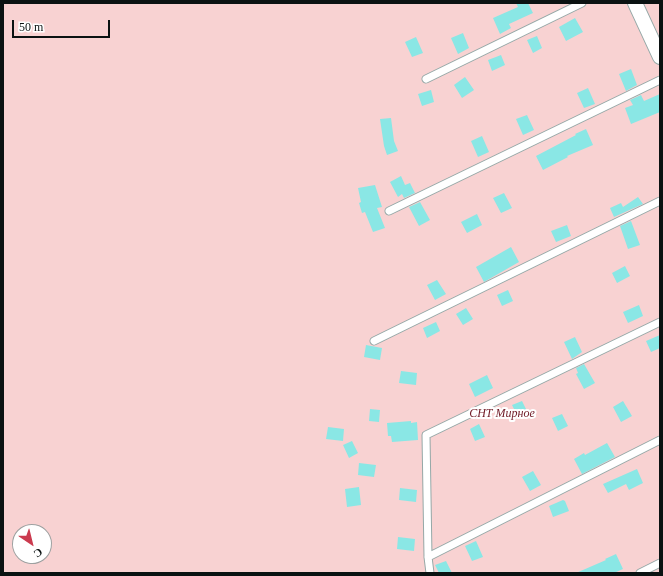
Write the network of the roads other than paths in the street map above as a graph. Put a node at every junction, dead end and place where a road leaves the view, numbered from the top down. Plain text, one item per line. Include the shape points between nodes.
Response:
1 (582, 3) edge
2 (635, 3) edge
3 (660, 57) edge
4 (426, 79) dead end
5 (660, 80) edge
6 (660, 201) edge
7 (389, 211) dead end
8 (660, 322) edge
9 (374, 341) dead end
10 (660, 440) edge
11 (428, 557) junction
12 (660, 563) edge
13 (430, 573) edge
14 (640, 573) edge

1 - 4 lane
2 - 3 street
5 - 7 lane
6 - 9 lane
8 - 11 lane via 426,435
10 - 11 lane
11 - 13 lane
12 - 14 lane

